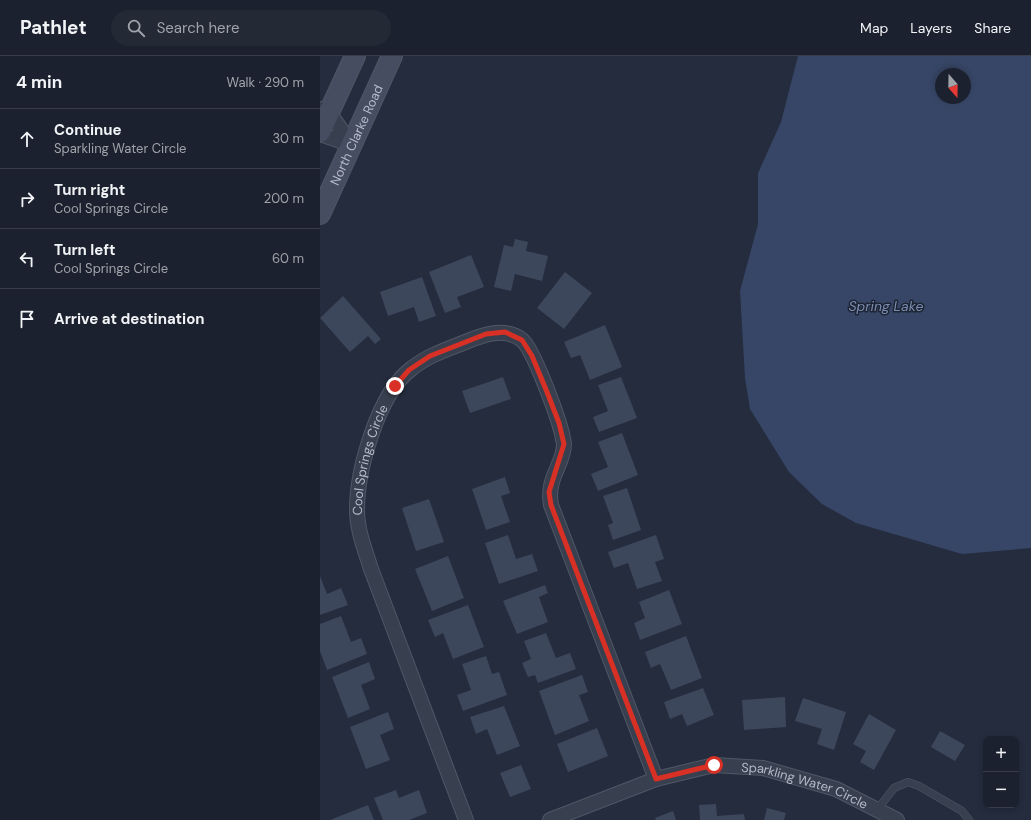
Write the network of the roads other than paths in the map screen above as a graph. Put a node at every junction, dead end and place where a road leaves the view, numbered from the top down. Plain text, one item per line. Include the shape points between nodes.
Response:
1 (356, 56) edge
2 (392, 56) edge
3 (325, 111) edge
4 (320, 133) edge
5 (352, 145) junction
6 (320, 214) edge
7 (656, 779) junction
8 (877, 810) junction
9 (466, 820) edge
10 (550, 820) edge
11 (898, 820) edge
12 (969, 820) edge

1 - 3 street
2 - 5 street, North Clarke Road
3 - 4 street
3 - 5 street
4 - 5 street
5 - 6 street, North Clarke Road
7 - 8 street, Sparkling Water Circle via 714,765 763,768 836,789
7 - 9 street, Cool Springs Circle via 551,505 549,492 564,444 559,423 532,356 522,340 505,332 486,334 430,356 409,370 395,386 376,422 366,449 359,478 357,511 371,569
7 - 10 street, Sparkling Water Circle
8 - 11 street, Sparkling Water Circle
8 - 12 lane via 894,788 908,782 962,811

